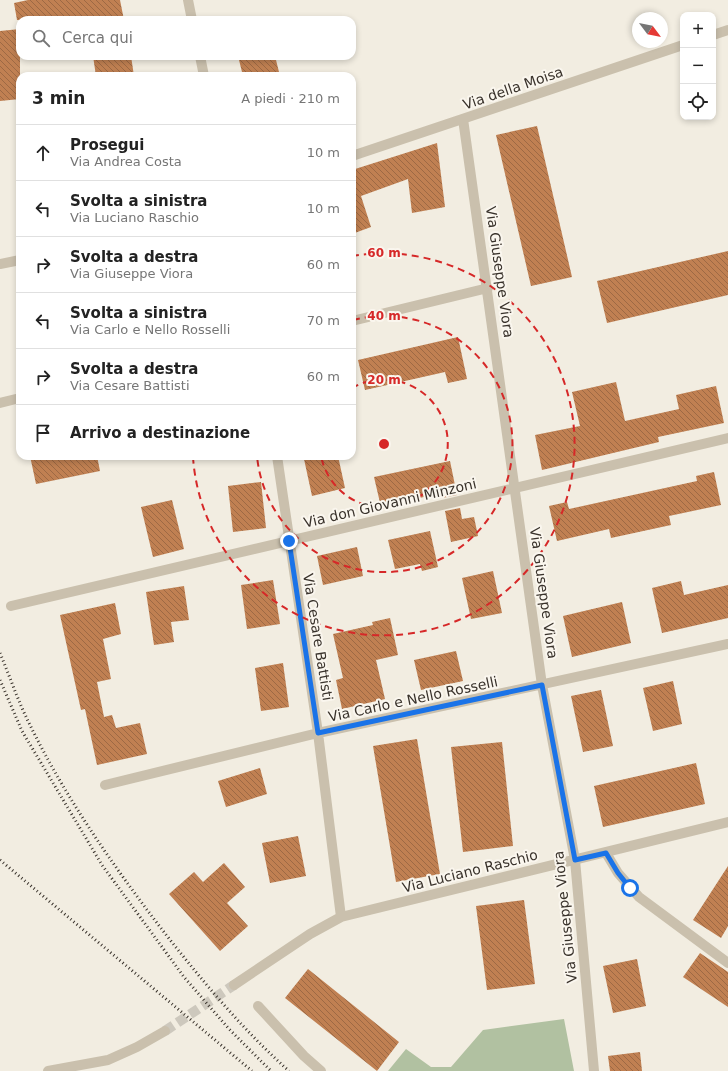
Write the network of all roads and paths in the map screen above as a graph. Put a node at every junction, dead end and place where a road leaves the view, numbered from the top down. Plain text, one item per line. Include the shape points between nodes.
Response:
1 (188, 0) edge
2 (191, 16) edge
3 (728, 30) edge
4 (716, 34) edge
5 (680, 46) edge
6 (201, 60) edge
7 (203, 72) edge
8 (463, 119) junction
9 (356, 155) edge
10 (16, 261) edge
11 (0, 264) edge
12 (488, 288) junction
13 (356, 321) edge
14 (16, 399) edge
15 (0, 403) edge
16 (728, 438) edge
17 (278, 460) edge
18 (516, 489) junction
19 (289, 541) junction
20 (11, 606) dead end
21 (728, 644) edge
22 (542, 685) junction
23 (318, 733) junction
24 (105, 785) dead end
25 (728, 822) edge
26 (606, 853) junction
27 (575, 860) junction
28 (341, 917) junction
29 (728, 963) edge
30 (234, 985) tunnel mouth
31 (258, 1006) dead end
32 (164, 1031) tunnel mouth
33 (48, 1071) edge
34 (321, 1071) edge
35 (594, 1071) edge

1 - 2 street
3 - 4 street
5 - 8 street, Via della Moisa
6 - 7 street
8 - 9 street, Via della Moisa
8 - 12 street, Via Giuseppe Viora
10 - 11 street
12 - 13 street
12 - 18 street, Via Giuseppe Viora
14 - 15 street
16 - 18 street, Via don Giovanni Minzoni
17 - 19 street, Via Cesare Battisti
18 - 19 street, Via don Giovanni Minzoni
18 - 22 street, Via Giuseppe Viora
19 - 20 street, Via don Giovanni Minzoni
19 - 23 street, Via Cesare Battisti
21 - 22 street, Via Carlo e Nello Rosselli
22 - 23 street, Via Carlo e Nello Rosselli
22 - 27 street, Via Giuseppe Viora
23 - 24 street, Via Carlo e Nello Rosselli
23 - 28 street, Via Cesare Battisti
25 - 26 street, Via Luciano Raschio
26 - 27 street, Via Luciano Raschio
26 - 29 street via 618,873 639,897
27 - 28 street, Via Luciano Raschio
27 - 35 street, Via Giuseppe Viora
28 - 30 street, Via Luciano Raschio via 310,934
31 - 34 street
32 - 33 street via 108,1060

